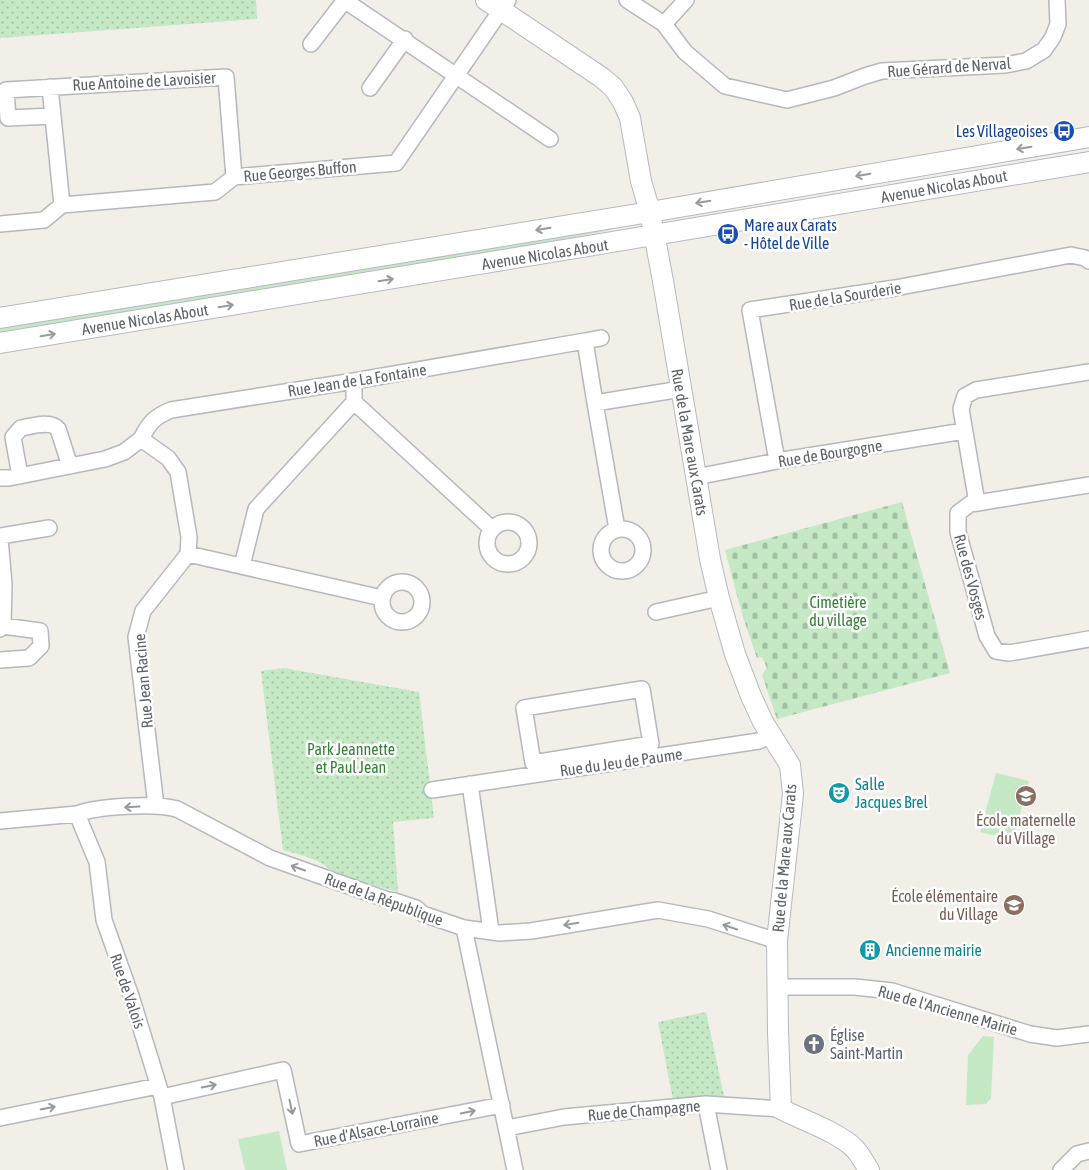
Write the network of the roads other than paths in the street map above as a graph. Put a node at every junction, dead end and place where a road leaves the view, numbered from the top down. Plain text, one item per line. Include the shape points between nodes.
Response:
1 (345, 0) edge
2 (627, 0) edge
3 (686, 0) edge
4 (1057, 0) edge
5 (498, 3) edge
6 (664, 24) junction
7 (405, 39) junction
8 (311, 44) dead end
9 (457, 76) junction
10 (50, 87) junction
11 (370, 88) dead end
12 (53, 116) junction
13 (1089, 137) edge
14 (550, 139) dead end
15 (1089, 162) edge
16 (234, 177) junction
17 (62, 205) junction
18 (650, 212) junction
19 (0, 224) edge
20 (654, 235) junction
21 (1089, 261) edge
22 (0, 318) edge
23 (602, 338) dead end
24 (585, 341) junction
25 (0, 343) edge
26 (1089, 372) edge
27 (354, 382) junction
28 (681, 389) junction
29 (354, 402) junction
30 (595, 403) junction
31 (964, 431) junction
32 (142, 439) junction
33 (777, 461) junction
34 (70, 466) junction
35 (20, 476) junction
36 (696, 477) junction
37 (0, 478) edge
38 (1089, 485) edge
39 (977, 503) junction
40 (48, 528) dead end
41 (492, 529) dead end
42 (617, 529) dead end
43 (0, 537) edge
44 (188, 554) junction
45 (242, 566) junction
46 (382, 598) dead end
47 (719, 598) junction
48 (656, 612) dead end
49 (2, 627) edge
50 (1089, 639) edge
51 (0, 660) edge
52 (770, 735) junction
53 (533, 763) joint
54 (470, 784) junction
55 (432, 790) dead end
56 (156, 806) junction
57 (77, 814) junction
58 (0, 822) edge
59 (464, 928) junction
60 (491, 931) junction
61 (777, 941) junction
62 (777, 987) junction
63 (1089, 1034) edge
64 (160, 1091) junction
65 (706, 1104) junction
66 (502, 1105) junction
67 (781, 1109) junction
68 (0, 1118) edge
69 (507, 1128) junction
70 (1089, 1151) edge
71 (176, 1170) edge
72 (515, 1170) edge
73 (720, 1170) edge
74 (869, 1170) edge
75 (1061, 1170) edge

1 - 7 street
1 - 8 street
2 - 6 street, Rue Gérard de Nerval
3 - 6 street
4 - 6 street, Rue Gérard de Nerval via 1058,24 1054,37 1044,50 1026,61 1005,65 882,71 788,100 725,86 686,52
5 - 9 street, Rue Georges Buffon
5 - 18 main road, Rue de la Mare aux Carats via 613,87 630,118
7 - 9 street
7 - 11 street
9 - 14 street
9 - 16 street, Rue Georges Buffon via 396,163
10 - 12 street, Rue Antoine de Lavoisier
10 - 12 street, Rue Antoine de Lavoisier via 6,90 8,118
10 - 16 street, Rue Antoine de Lavoisier via 226,77
12 - 17 street, Rue Antoine de Lavoisier
13 -> 18 main road, Avenue Nicolas About
15 - 20 main road, Avenue Nicolas About
16 - 17 street, Rue Georges Buffon via 215,192
17 - 19 street via 44,220
18 - 20 main road, Rue de la Mare aux Carats
18 -> 22 main road, Avenue Nicolas About
25 -> 20 main road, Avenue Nicolas About
20 - 28 main road, Rue de la Mare aux Carats
21 - 33 street, Rue de la Sourderie via 1071,255 895,288 750,310
23 - 24 street, Rue Jean de La Fontaine
24 - 27 street, Rue Jean de La Fontaine
24 - 30 street
26 - 31 street via 976,390 965,396 961,409
27 - 29 street
27 - 32 street, Rue Jean de La Fontaine via 171,410 158,415
28 - 30 street
28 - 36 main road, Rue de la Mare aux Carats
29 - 41 street
29 - 45 street via 256,509
30 - 42 street
31 - 33 street, Rue de Bourgogne
31 - 39 street
32 - 34 street via 124,452
32 - 44 street via 168,458 178,472 189,538
33 - 36 street, Rue de Bourgogne
34 - 35 street
34 - 35 street via 56,425 21,428 13,437
35 - 37 street
36 - 47 main road, Rue de la Mare aux Carats
38 - 39 street
39 - 50 street, Rue des Vosges via 958,513 958,532 987,636 996,651 1009,653
40 - 43 street
43 - 49 street via 4,584
44 - 45 street
44 - 56 street, Rue Jean Racine via 143,610 136,637
45 - 46 street
47 - 48 street
47 - 52 main road, Rue de la Mare aux Carats via 735,654
49 - 51 street via 40,631 41,646 29,658
52 - 54 street, Rue du Jeu de Paume via 759,741
52 - 61 main road, Rue de la Mare aux Carats via 790,765 793,794
53 - 53 street via 524,708 642,689 651,744
54 - 55 street, Rue du Jeu de Paume
54 - 60 street
56 -> 57 street, Rue de la République
59 -> 56 street, Rue de la République via 423,914 416,908 270,858 177,809
57 - 58 street, Rue de la République
57 - 64 street, Rue de Valois via 97,862 104,920
59 - 60 street, Rue de la République
59 - 66 street
61 -> 60 street, Rue de la République via 708,919 658,910 531,931
61 - 62 main road, Rue de la Mare aux Carats
62 - 63 street, Rue de l'Ancienne Mairie via 855,987 892,991 1030,1034 1057,1038
62 - 67 main road, Rue de la Mare aux Carats
64 -> 66 street, Rue d'Alsace-Lorraine via 283,1070 299,1144
68 -> 64 street, Rue d'Alsace-Lorraine
64 - 71 street, Rue de Valois
65 - 67 street, Rue de Champagne
65 - 69 street, Rue de Champagne via 564,1117
65 - 73 street
66 - 69 street
67 - 74 main road via 852,1146
69 - 72 street
70 - 75 street via 1077,1154

